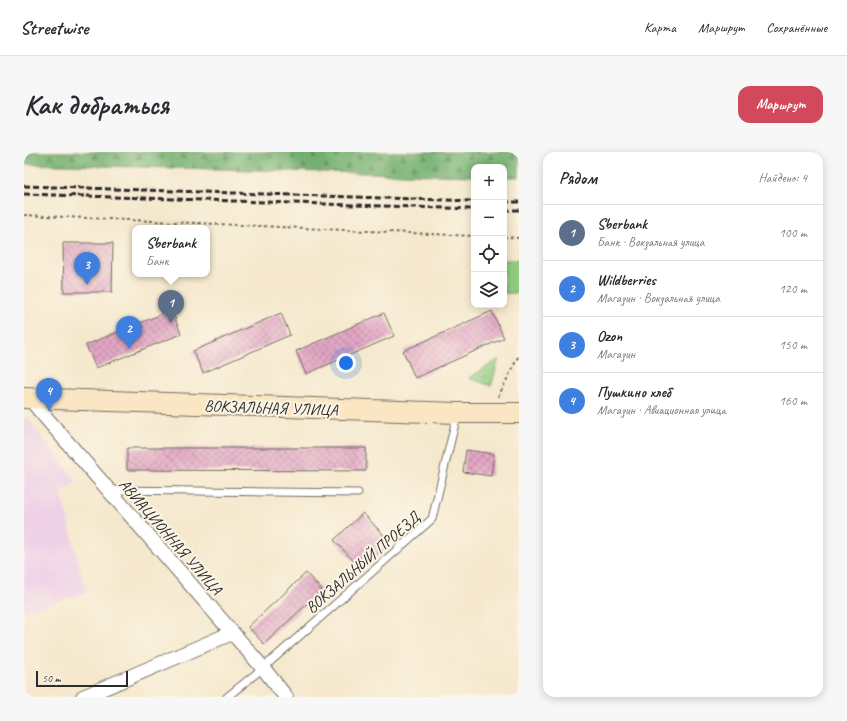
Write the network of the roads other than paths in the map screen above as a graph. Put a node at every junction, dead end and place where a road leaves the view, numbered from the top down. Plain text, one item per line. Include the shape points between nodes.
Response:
1 (27, 398) edge
2 (457, 413) junction
3 (519, 413) edge
4 (108, 490) junction
5 (358, 493) dead end
6 (232, 633) junction
7 (263, 668) junction
8 (83, 697) edge
9 (227, 697) edge
10 (286, 697) edge

1 - 2 street, ВОКЗАЛЬНАЯ УЛИЦА
1 - 4 street, АВИАЦИОННАЯ УЛИЦА
2 - 3 street, ВОКЗАЛЬНАЯ УЛИЦА
2 - 7 lane, ВОКЗАЛЬНЫЙ ПРОЕЗД via 432,519
4 - 5 lane
4 - 6 street, АВИАЦИОННАЯ УЛИЦА
6 - 7 street, АВИАЦИОННАЯ УЛИЦА
6 - 8 street
7 - 9 lane, ВОКЗАЛЬНЫЙ ПРОЕЗД
7 - 10 street, АВИАЦИОННАЯ УЛИЦА

